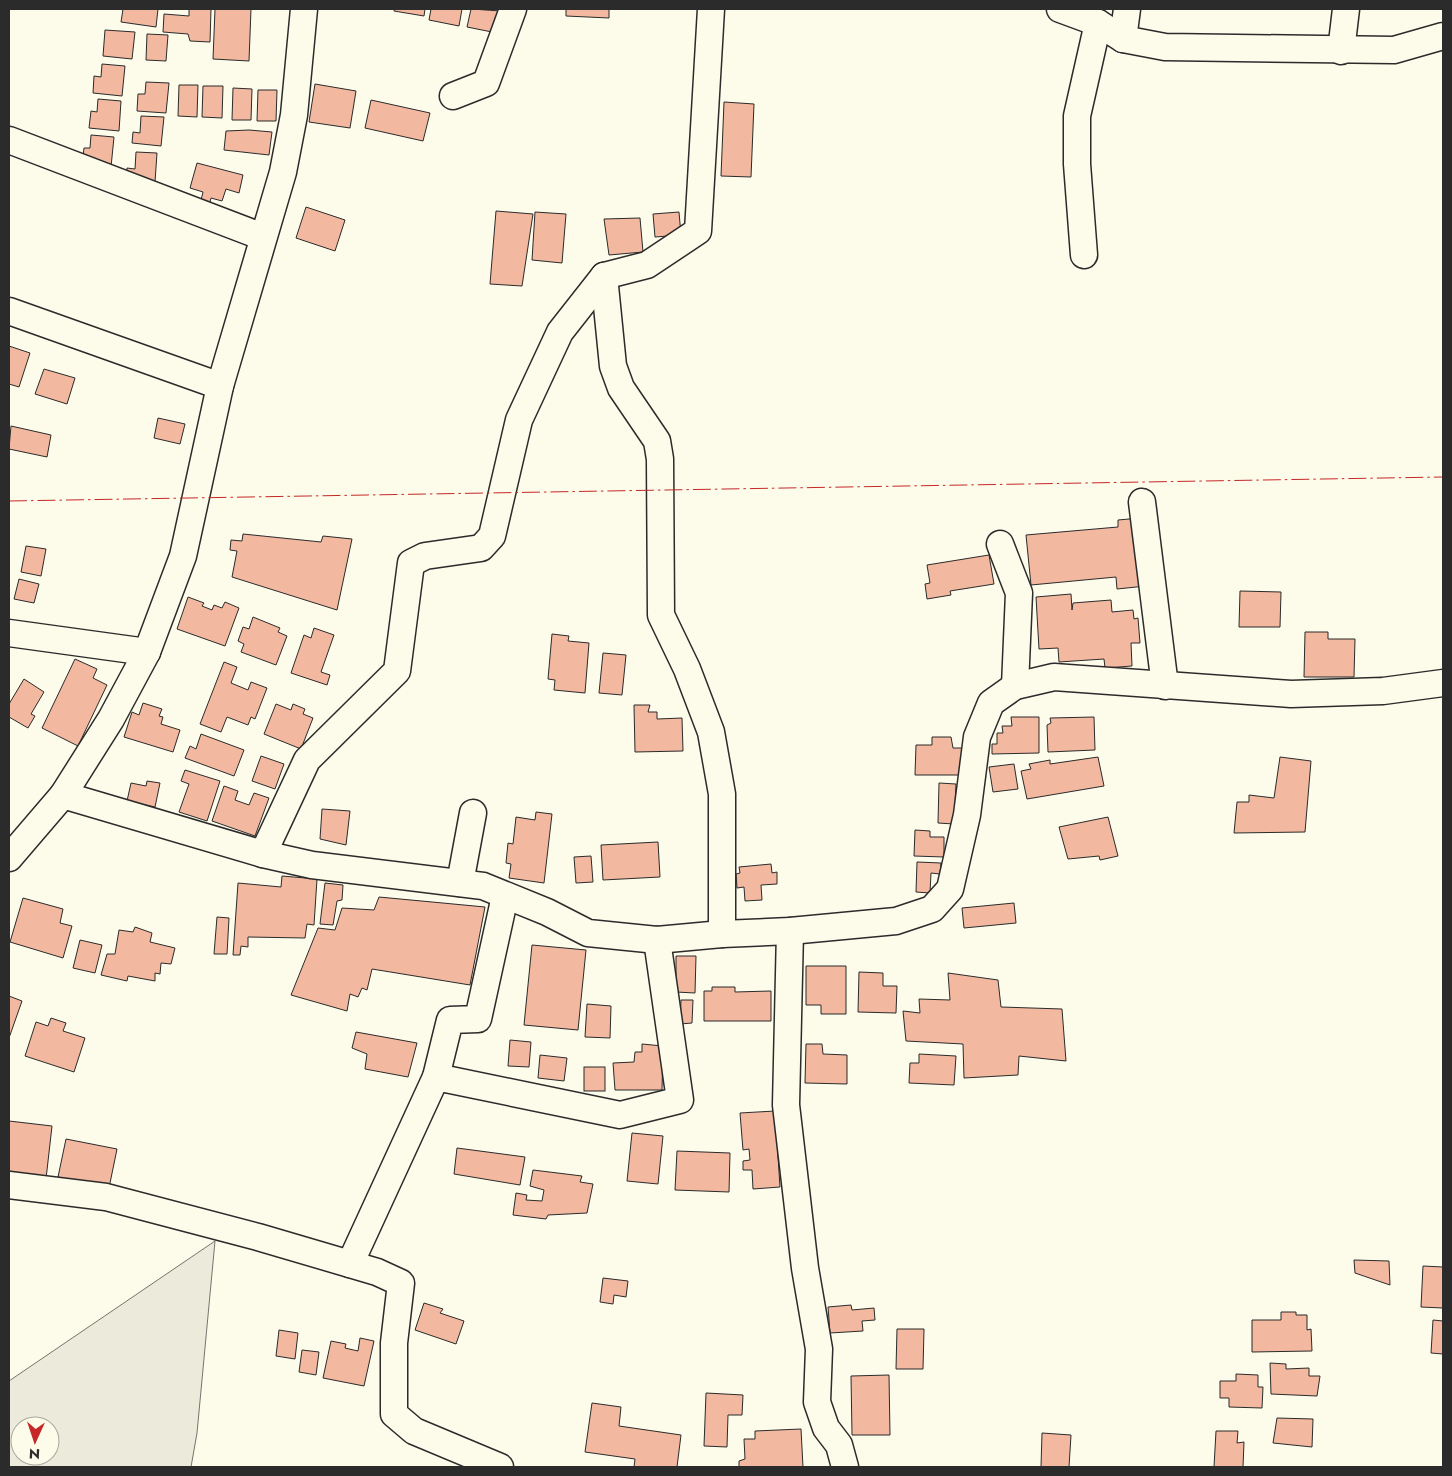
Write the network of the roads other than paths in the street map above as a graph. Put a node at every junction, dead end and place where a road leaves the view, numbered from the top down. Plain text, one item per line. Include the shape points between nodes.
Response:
1 (304, 9) edge
2 (513, 9) edge
3 (711, 9) edge
4 (1060, 9) edge
5 (1127, 9) edge
6 (1346, 9) edge
7 (1098, 23) junction
8 (1443, 36) edge
9 (1123, 39) junction
10 (1341, 51) junction
11 (453, 96) dead end
12 (9, 140) edge
13 (263, 237) junction
14 (1084, 255) dead end
15 (604, 276) junction
16 (9, 311) edge
17 (220, 386) junction
18 (1142, 502) dead end
19 (1000, 544) dead end
20 (9, 633) edge
21 (147, 652) junction
22 (1443, 683) edge
23 (1015, 686) junction
24 (1165, 686) junction
25 (63, 795) junction
26 (473, 813) dead end
27 (263, 854) junction
28 (9, 858) edge
29 (460, 883) junction
30 (505, 896) junction
31 (790, 931) junction
32 (722, 934) junction
33 (657, 940) junction
34 (436, 1077) junction
35 (9, 1185) edge
36 (350, 1264) junction
37 (500, 1467) edge
38 (845, 1467) edge

1 - 13 street via 294,114 283,172
2 - 11 street via 486,83
3 - 15 street via 698,231 647,265
4 - 7 street
5 - 9 street
6 - 10 street
7 - 9 street
7 - 14 street via 1077,116
8 - 10 street via 1394,50
9 - 10 street via 1165,47
12 - 13 street
13 - 17 street
15 - 27 street via 560,332 519,420 492,536 481,548 425,556 411,563 397,671 307,760
15 - 32 street via 613,366 621,388 657,441 660,459 661,615 687,669 713,740 722,794
16 - 17 street
17 - 21 street via 183,556
18 - 24 street
19 - 23 street via 1019,593
20 - 21 street
21 - 25 street via 111,719
22 - 24 street via 1383,691 1291,694
23 - 24 street via 1054,677
23 - 31 street via 991,703 978,737 967,815 950,889 932,908 896,921
25 - 27 street
25 - 28 street
26 - 29 street
27 - 29 street via 312,865
29 - 30 street via 483,886
30 - 33 street via 588,933
30 - 34 street via 478,1019 450,1020
31 - 32 street
31 - 38 street via 786,1105 805,1268 819,1349 816,1402 826,1428 839,1445
32 - 33 street
33 - 34 street via 680,1100 620,1115
34 - 36 street
35 - 36 street via 106,1197
36 - 37 street via 401,1283 394,1343 394,1414 414,1431

